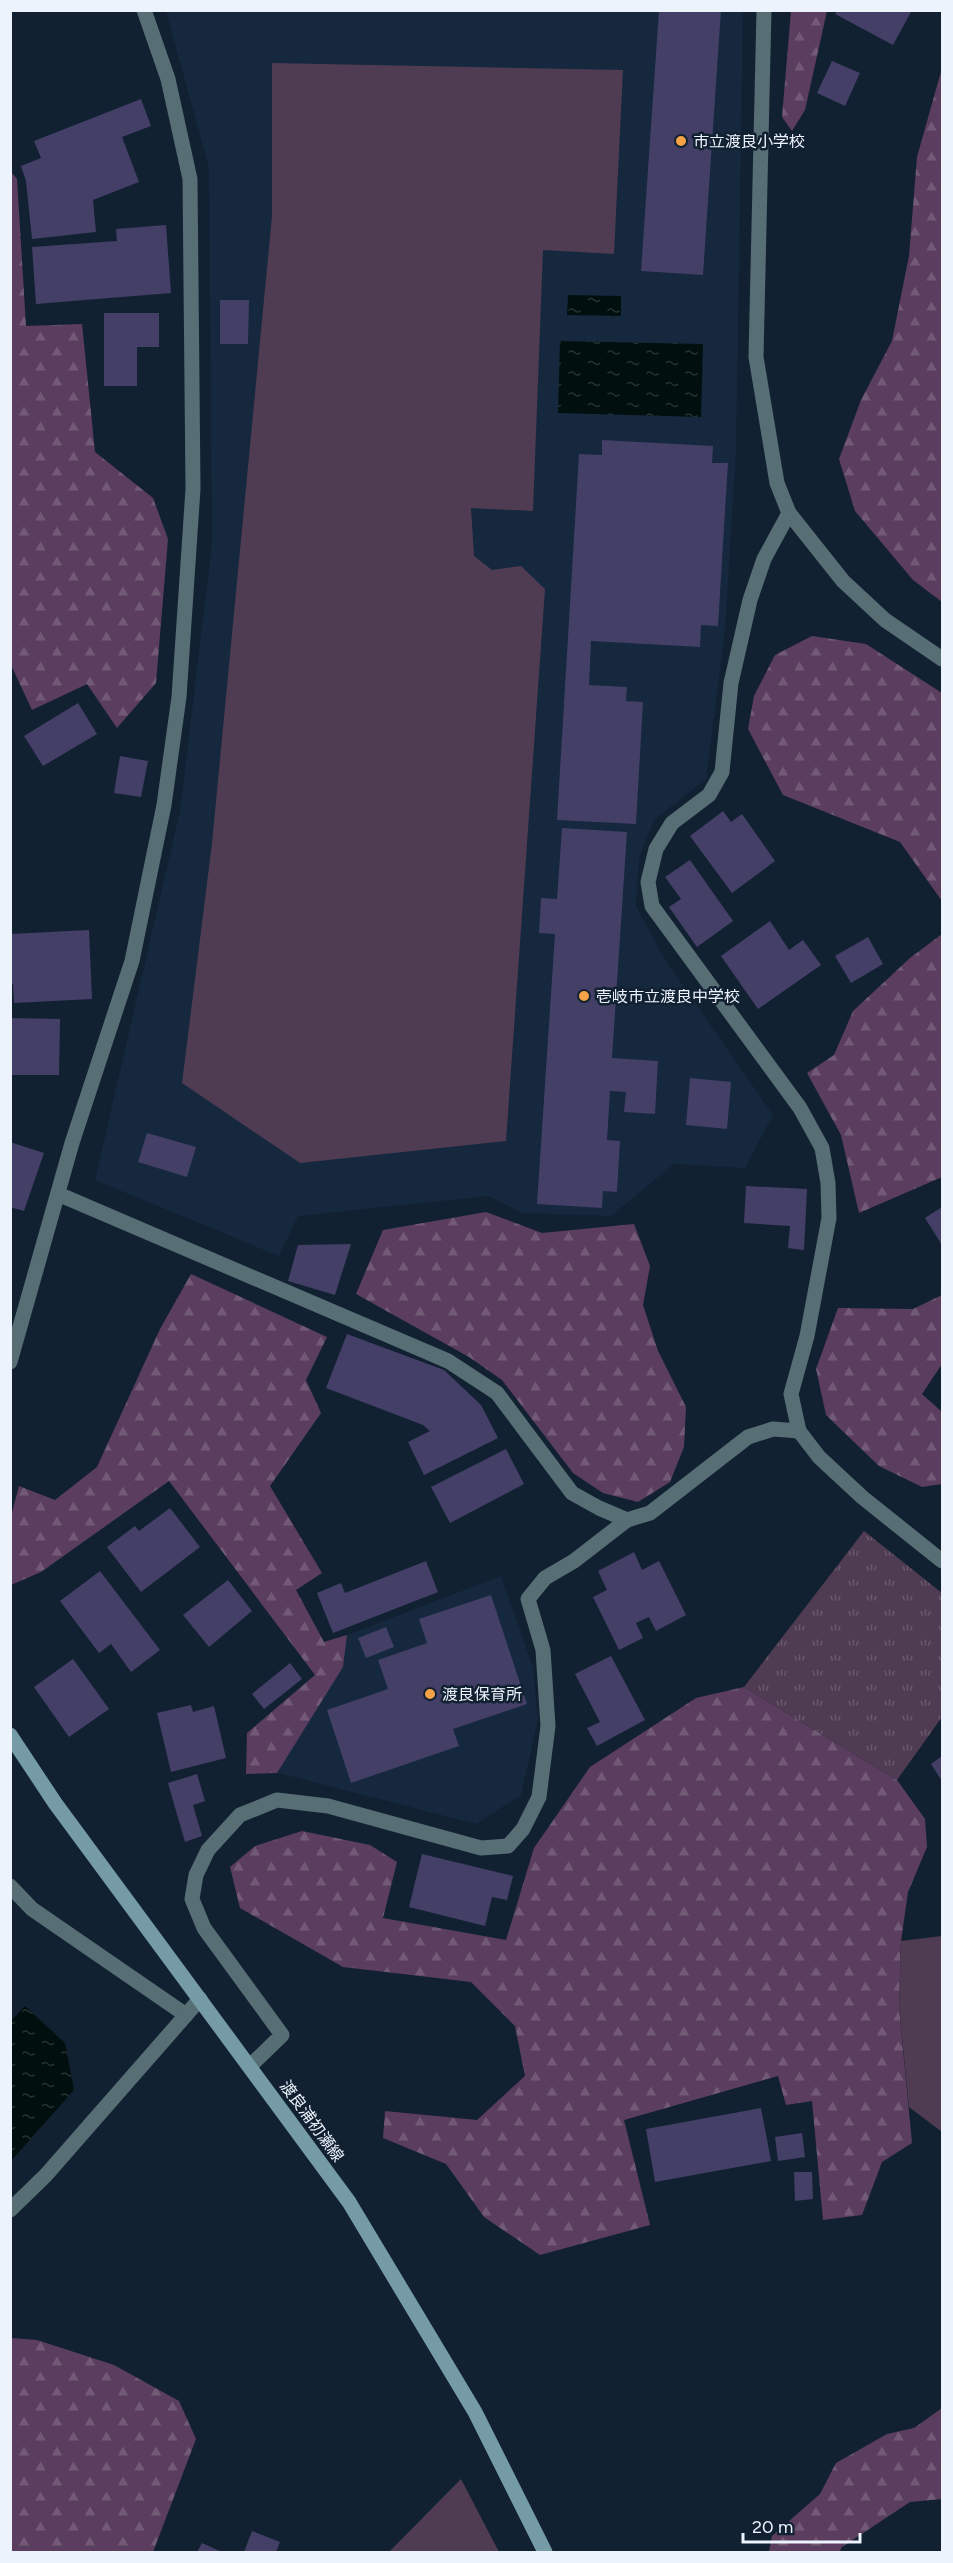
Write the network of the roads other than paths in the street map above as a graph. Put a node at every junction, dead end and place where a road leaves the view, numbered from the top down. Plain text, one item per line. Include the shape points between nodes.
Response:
1 (144, 10) edge
2 (764, 10) edge
3 (789, 513) junction
4 (942, 659) edge
5 (58, 1194) junction
6 (10, 1362) edge
7 (800, 1431) junction
8 (627, 1520) junction
9 (942, 1561) edge
10 (10, 1735) edge
11 (10, 1886) edge
12 (201, 1999) junction
13 (186, 2015) junction
14 (250, 2066) junction
15 (10, 2210) edge
16 (545, 2553) edge

1 - 5 street via 168,80 190,179 193,489 179,697 164,805 132,961
2 - 3 street via 756,357 777,483
3 - 4 street via 843,581 885,620
3 - 7 street via 764,559 750,600 731,683 722,772 709,795 672,823 656,849 648,882 652,906 800,1108 822,1148 829,1218 807,1336 791,1394
5 - 6 street
5 - 8 street via 448,1361 497,1393 572,1493
7 - 8 street via 773,1429 748,1437 650,1512
7 - 9 street via 819,1457 862,1497
8 - 14 street via 545,1578 528,1599 543,1650 548,1726 539,1797 523,1829 508,1846 481,1848 328,1806 277,1800 240,1815 208,1850 196,1875 192,1899 204,1929 282,2035
10 - 12 main road, 渡良浦初瀬線 via 55,1803
11 - 13 street via 32,1909
12 - 13 street
12 - 14 main road, 渡良浦初瀬線
13 - 15 street via 46,2175
14 - 16 main road, 渡良浦初瀬線 via 349,2202 475,2412

